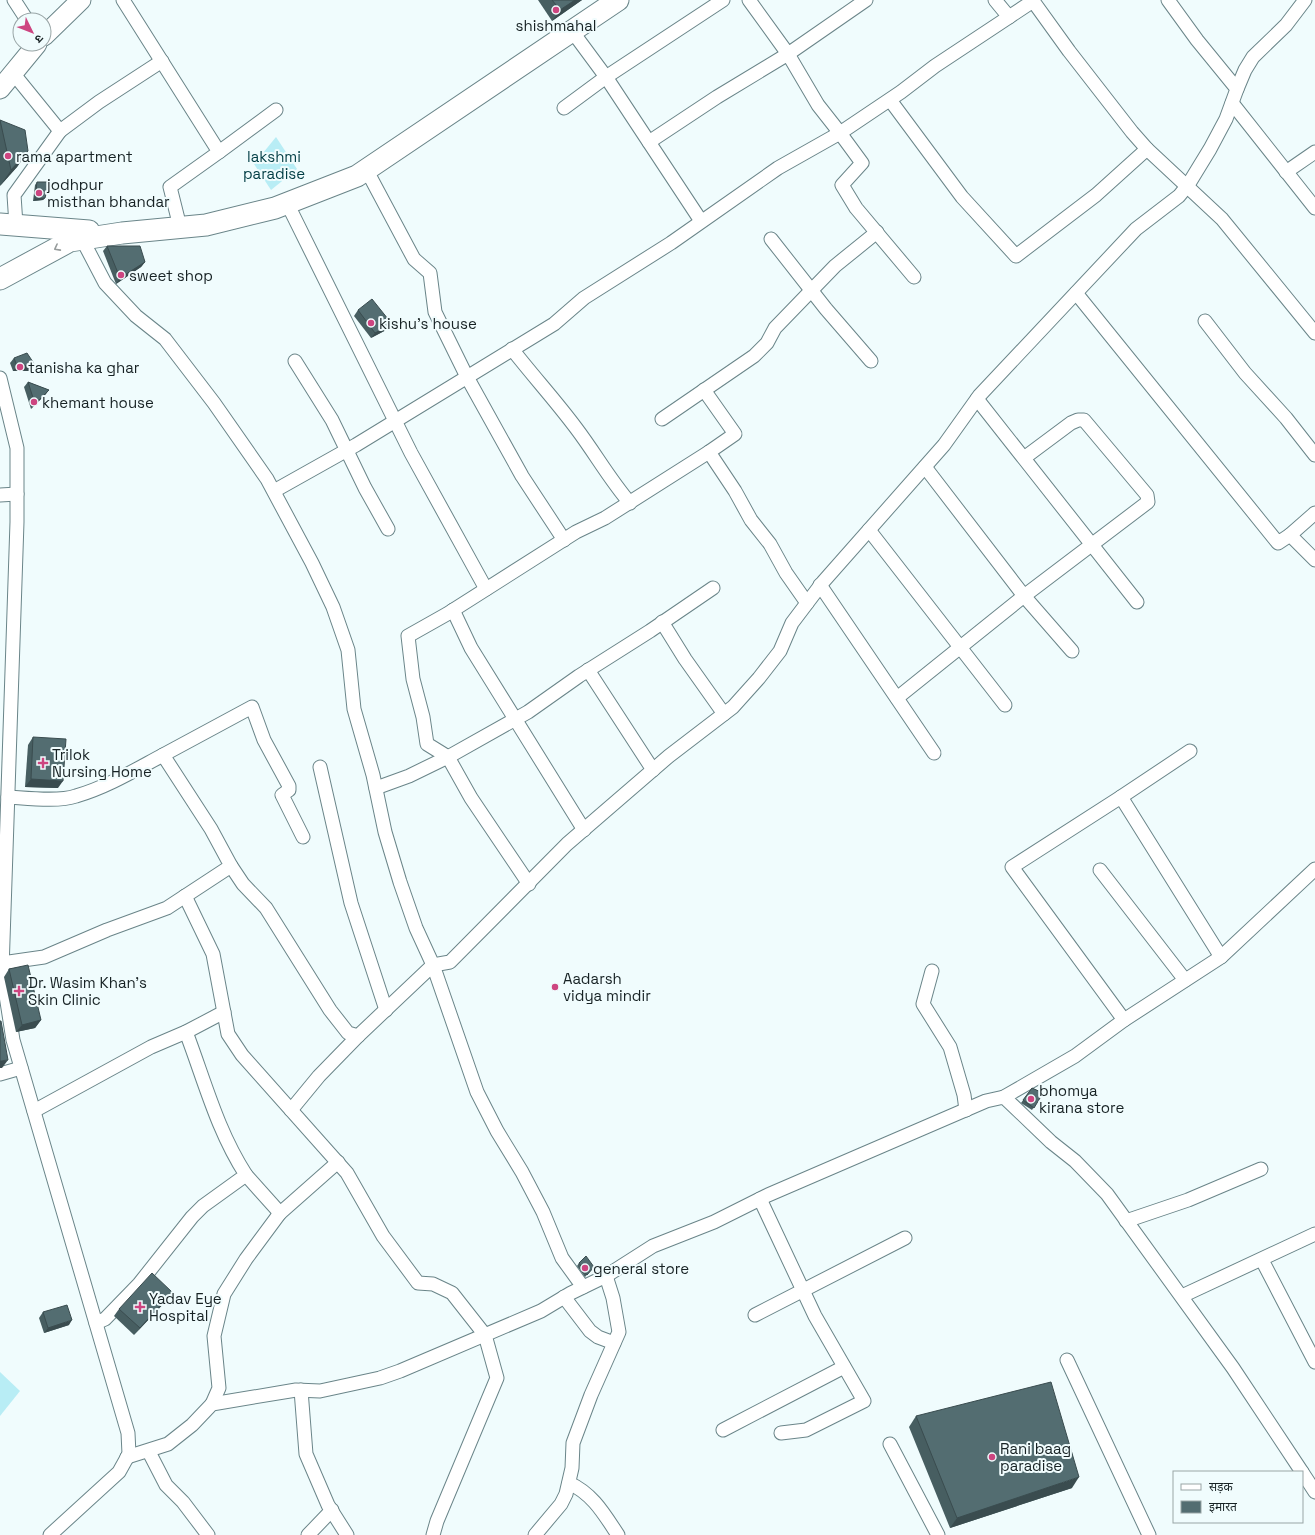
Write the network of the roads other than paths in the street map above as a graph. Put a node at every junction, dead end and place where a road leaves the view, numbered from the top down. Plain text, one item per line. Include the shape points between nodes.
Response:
1 (14, 0) edge
2 (80, 0) edge
3 (123, 0) edge
4 (618, 0) edge
5 (723, 0) edge
6 (749, 0) edge
7 (866, 0) edge
8 (995, 0) edge
9 (1168, 0) edge
10 (1305, 0) edge
11 (1034, 1) edge
12 (22, 12) edge
13 (1009, 17) junction
14 (52, 28) edge
15 (572, 31) junction
16 (30, 52) edge
17 (788, 54) junction
18 (162, 61) junction
19 (13, 73) junction
20 (606, 77) junction
21 (0, 89) edge
22 (1237, 89) junction
23 (890, 100) junction
24 (1232, 103) junction
25 (564, 108) dead end
26 (276, 110) dead end
27 (60, 131) junction
28 (840, 132) junction
29 (649, 142) junction
30 (1147, 149) junction
31 (219, 152) junction
32 (1315, 152) edge
33 (366, 169) junction
34 (1286, 172) junction
35 (1188, 185) junction
36 (287, 203) junction
37 (1315, 208) edge
38 (701, 221) junction
39 (8, 224) edge
40 (180, 227) junction
41 (877, 232) junction
42 (122, 233) junction
43 (82, 239) junction
44 (771, 239) dead end
45 (914, 276) dead end
46 (0, 279) edge
47 (812, 291) junction
48 (1076, 293) junction
49 (1205, 322) dead end
50 (1315, 333) edge
51 (512, 349) junction
52 (295, 361) dead end
53 (871, 362) dead end
54 (467, 377) junction
55 (0, 378) edge
56 (704, 390) junction
57 (977, 399) junction
58 (662, 419) dead end
59 (395, 421) junction
60 (347, 450) junction
61 (709, 452) junction
62 (1315, 455) edge
63 (1024, 458) junction
64 (925, 467) junction
65 (274, 491) junction
66 (17, 494) junction
67 (0, 495) edge
68 (630, 503) junction
69 (1315, 513) edge
70 (388, 529) dead end
71 (870, 530) junction
72 (1290, 535) junction
73 (564, 540) junction
74 (1091, 544) junction
75 (1315, 560) edge
76 (820, 585) junction
77 (713, 588) dead end
78 (486, 589) junction
79 (1024, 596) junction
80 (1137, 602) dead end
81 (807, 603) junction
82 (453, 610) junction
83 (662, 622) junction
84 (959, 647) junction
85 (1072, 651) dead end
86 (588, 670) junction
87 (897, 698) junction
88 (1005, 705) dead end
89 (5, 707) edge
90 (724, 714) junction
91 (515, 719) junction
92 (1190, 751) dead end
93 (934, 753) dead end
94 (163, 755) junction
95 (448, 758) junction
96 (320, 767) dead end
97 (653, 770) junction
98 (376, 788) junction
99 (8, 797) junction
100 (1120, 797) junction
101 (584, 830) junction
102 (303, 837) dead end
103 (231, 866) junction
104 (1315, 869) edge
105 (1100, 870) dead end
106 (529, 884) junction
107 (185, 896) junction
108 (1221, 957) junction
109 (2, 963) junction
110 (434, 965) junction
111 (932, 971) dead end
112 (1185, 980) junction
113 (386, 1010) junction
114 (224, 1012) junction
115 (1124, 1020) junction
116 (186, 1032) junction
117 (358, 1036) junction
118 (21, 1068) junction
119 (0, 1074) edge
120 (1004, 1097) junction
121 (34, 1110) junction
122 (291, 1110) junction
123 (966, 1110) junction
124 (338, 1162) junction
125 (1261, 1169) dead end
126 (246, 1175) junction
127 (760, 1199) junction
128 (278, 1215) junction
129 (1126, 1221) junction
130 (1315, 1234) edge
131 (905, 1238) dead end
132 (1262, 1260) junction
133 (606, 1276) junction
134 (584, 1287) junction
135 (803, 1292) junction
136 (1182, 1296) junction
137 (564, 1297) junction
138 (755, 1315) dead end
139 (96, 1322) junction
140 (485, 1335) junction
141 (614, 1343) junction
142 (1067, 1360) dead end
143 (1315, 1362) edge
144 (844, 1367) junction
145 (301, 1390) junction
146 (212, 1404) junction
147 (723, 1430) dead end
148 (781, 1433) dead end
149 (890, 1444) dead end
150 (149, 1452) junction
151 (127, 1458) junction
152 (1301, 1471) edge
153 (1303, 1474) edge
154 (569, 1483) junction
155 (1315, 1492) edge
156 (332, 1510) junction
157 (50, 1535) edge
158 (208, 1535) edge
159 (308, 1535) edge
160 (347, 1535) edge
161 (433, 1535) edge
162 (535, 1535) edge
163 (618, 1535) edge
164 (938, 1535) edge
165 (1149, 1535) edge

1 - 12 street
2 - 14 street
3 - 18 street
4 - 15 main road
5 - 20 street
6 - 17 street
7 - 17 street
8 - 13 street
9 - 22 street
10 - 22 street via 1286,25 1253,57
11 - 13 street
11 - 30 street via 1069,51
13 - 23 street via 935,66
15 - 20 street
15 - 33 main road
16 - 19 street
17 - 28 street via 818,105
17 - 29 street
18 - 27 street
18 - 31 street
19 - 21 street
19 - 27 street
20 - 25 street
20 - 29 street
22 - 24 street
23 - 28 street
23 - 30 street via 962,197 1016,256 1096,195
24 - 34 street
24 - 35 street via 1210,149
26 - 31 street
27 - 39 street via 14,195
28 - 38 street via 778,168
28 - 41 street via 862,163 842,185 856,208
29 - 38 street
30 - 35 street
31 - 40 street via 170,186
32 - 34 street
33 - 36 main road via 357,176
33 - 54 street via 414,259 430,273 435,312
34 - 37 street
35 - 48 street via 1179,196 1136,229
35 - 50 street via 1222,219
36 - 40 main road via 206,225
36 - 59 street
38 - 51 street via 584,298 554,324
39 - 42 main road
40 - 42 main road
41 - 45 street
41 - 47 street via 835,266
42 - 43 main road
43 -> 46 main road via 70,241
43 - 65 street via 105,283 136,316 165,339 214,403
44 - 47 street
47 - 53 street
47 - 56 street via 775,328 754,356
48 - 57 street
48 - 72 street via 1278,543
49 - 62 street
51 - 54 street
51 - 68 street via 576,428
52 - 60 street via 332,420
54 - 59 street
54 - 73 street via 522,476
55 - 66 street via 17,448
56 - 58 street
56 - 61 street via 735,434
57 - 63 street
57 - 64 street
59 - 60 street
59 - 78 street
60 - 65 street
60 - 70 street
61 - 68 street
61 - 81 street
63 - 74 street
63 - 74 street via 1071,423 1084,420 1145,492 1148,498 1145,505
64 - 71 street
64 - 79 street
65 - 98 street via 330,601 348,650 354,709
66 - 67 street
66 - 89 street
68 - 73 street
69 - 72 street
71 - 76 street
71 - 84 street
72 - 75 street
73 - 78 street
74 - 79 street
74 - 80 street
76 - 81 street
76 - 87 street
77 - 83 street
78 - 82 street
79 - 84 street
79 - 85 street
81 - 90 street via 792,623 776,656 759,678
82 - 91 street via 471,648
82 - 95 street via 408,636 413,679 427,744
83 - 86 street
83 - 90 street
84 - 87 street
84 - 88 street
86 - 91 street
86 - 97 street
87 - 93 street
89 - 99 street
90 - 97 street
91 - 95 street
91 - 101 street
92 - 100 street
94 - 99 street via 75,797
94 - 102 street via 252,707 264,740 289,786 289,790 282,795
94 - 103 street via 211,829
95 - 98 street
95 - 106 street via 471,798
96 - 113 street via 351,903
97 - 101 street
98 - 110 street via 385,832 400,882 416,928
99 - 109 street
100 - 108 street
100 - 115 street via 1012,867
101 - 106 street
103 - 107 street
103 - 117 street via 243,884 266,908 330,1010 348,1033
104 - 108 street
105 - 112 street
106 - 110 street via 450,962
107 - 109 street via 167,908 106,930 44,957
107 - 114 street via 213,954
108 - 112 street
109 - 118 street via 13,1040
110 - 113 street
110 - 134 street via 477,1092 539,1205 562,1258
111 - 123 street via 923,1004 950,1047
112 - 115 street
113 - 117 street
114 - 116 street
114 - 122 street via 228,1034
115 - 120 street via 1075,1056
116 - 121 street via 151,1047
116 - 126 street via 220,1129
117 - 122 street via 319,1076
118 - 119 street
118 - 121 street
120 - 123 street via 986,1101
120 - 129 street via 1075,1161 1106,1194
121 - 139 street
122 - 124 street
123 - 127 street
124 - 128 street
124 - 140 street via 360,1193 383,1236 418,1283 433,1284 452,1293
125 - 129 street via 1188,1200
126 - 128 street via 280,1213
126 - 139 street via 203,1206 139,1284 105,1319
127 - 133 street via 714,1222 653,1246
127 - 135 street
128 - 146 street via 224,1294 214,1336 219,1388
129 - 136 street
130 - 132 street
131 - 135 street
132 - 136 street
132 - 143 street
133 - 134 street
133 - 141 street via 619,1332
134 - 137 street
135 - 138 street
135 - 144 street
136 - 152 street
137 - 140 street via 541,1311
137 - 141 street via 590,1331
139 - 151 street via 128,1433
140 - 145 street via 380,1378 320,1391
140 - 161 street via 497,1378
141 - 154 street via 573,1443
142 - 165 street
144 - 147 street
144 - 148 street via 864,1401 806,1430
145 - 146 street
145 - 156 street via 306,1454
146 - 150 street via 192,1425 168,1444
149 - 164 street
150 - 151 street
150 - 158 street via 166,1484
151 - 157 street via 119,1472
153 - 155 street
154 - 162 street via 561,1504
154 - 163 street via 582,1489 597,1504
156 - 159 street
156 - 160 street

